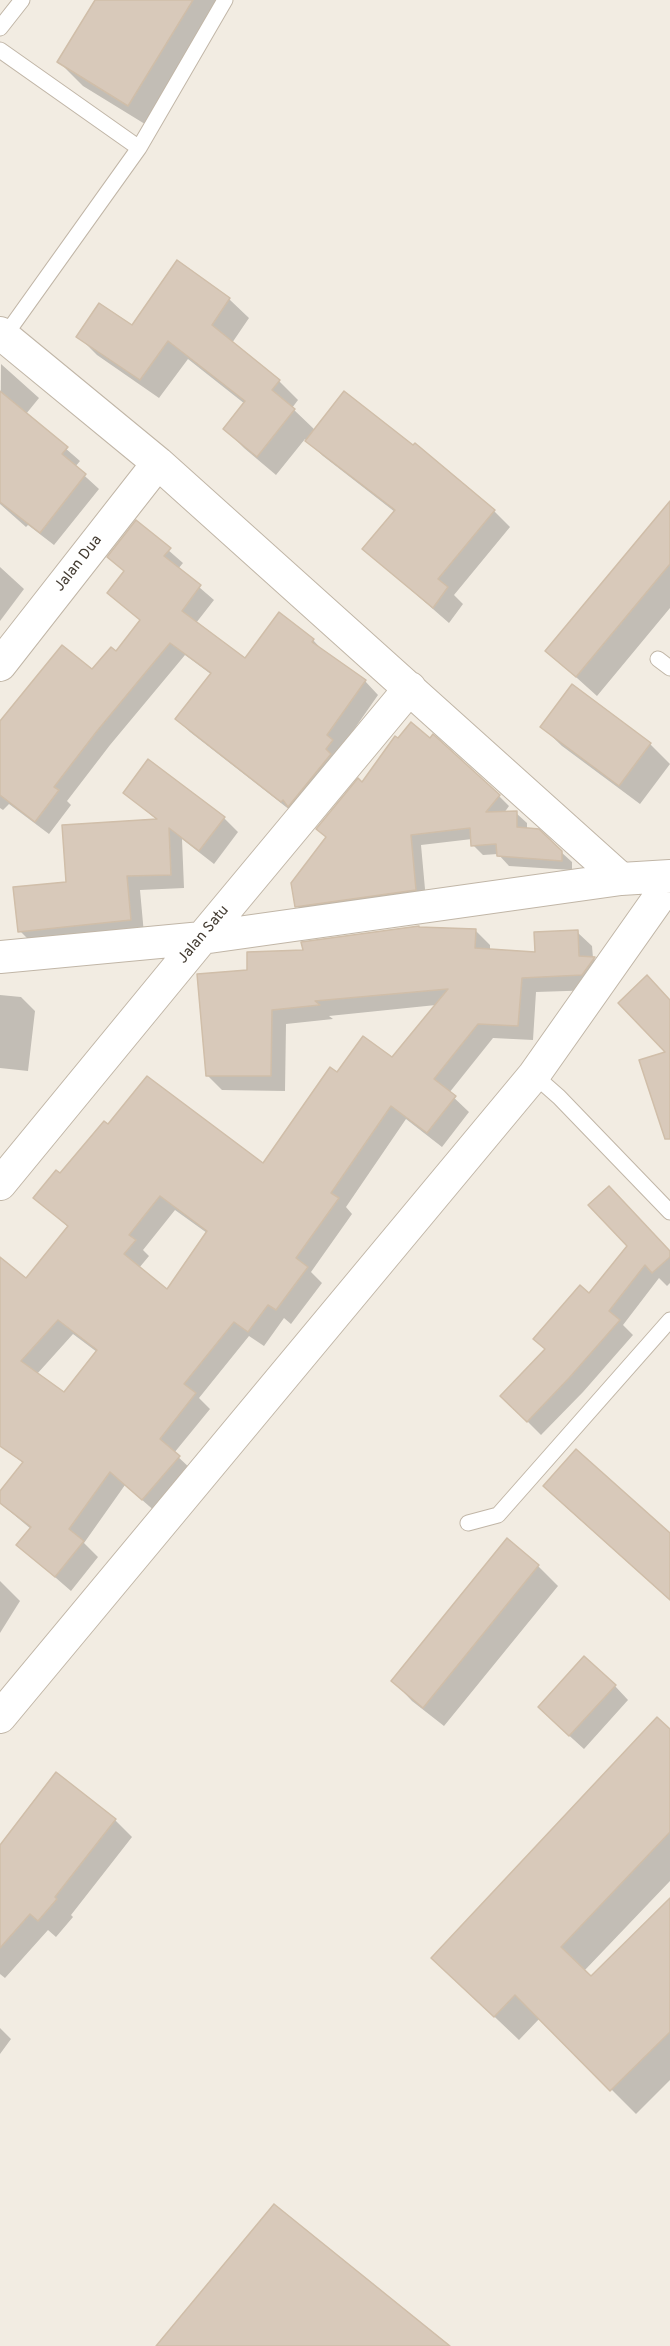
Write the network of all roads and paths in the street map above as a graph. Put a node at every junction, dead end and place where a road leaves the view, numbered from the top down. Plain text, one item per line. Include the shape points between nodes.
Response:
1 (22, 0) edge
2 (225, 0) edge
3 (0, 28) edge
4 (0, 50) edge
5 (139, 148) junction
6 (2, 335) edge
7 (158, 463) junction
8 (0, 665) edge
9 (410, 688) junction
10 (670, 876) edge
11 (621, 879) junction
12 (670, 882) edge
13 (202, 938) junction
14 (0, 957) edge
15 (534, 1075) junction
16 (0, 1184) edge
17 (670, 1212) edge
18 (670, 1320) edge
19 (468, 1523) dead end
20 (2, 1710) edge

1 - 3 lane
2 - 5 lane
4 - 5 lane
5 - 6 lane
6 - 7 street
7 - 8 street, Jalan Dua
7 - 9 street
9 - 11 street
9 - 13 street, Jalan Satu
10 - 11 street
11 - 13 street
12 - 15 street
13 - 14 street
13 - 16 street, Jalan Satu
15 - 17 lane
15 - 20 street
18 - 19 lane via 498,1515

